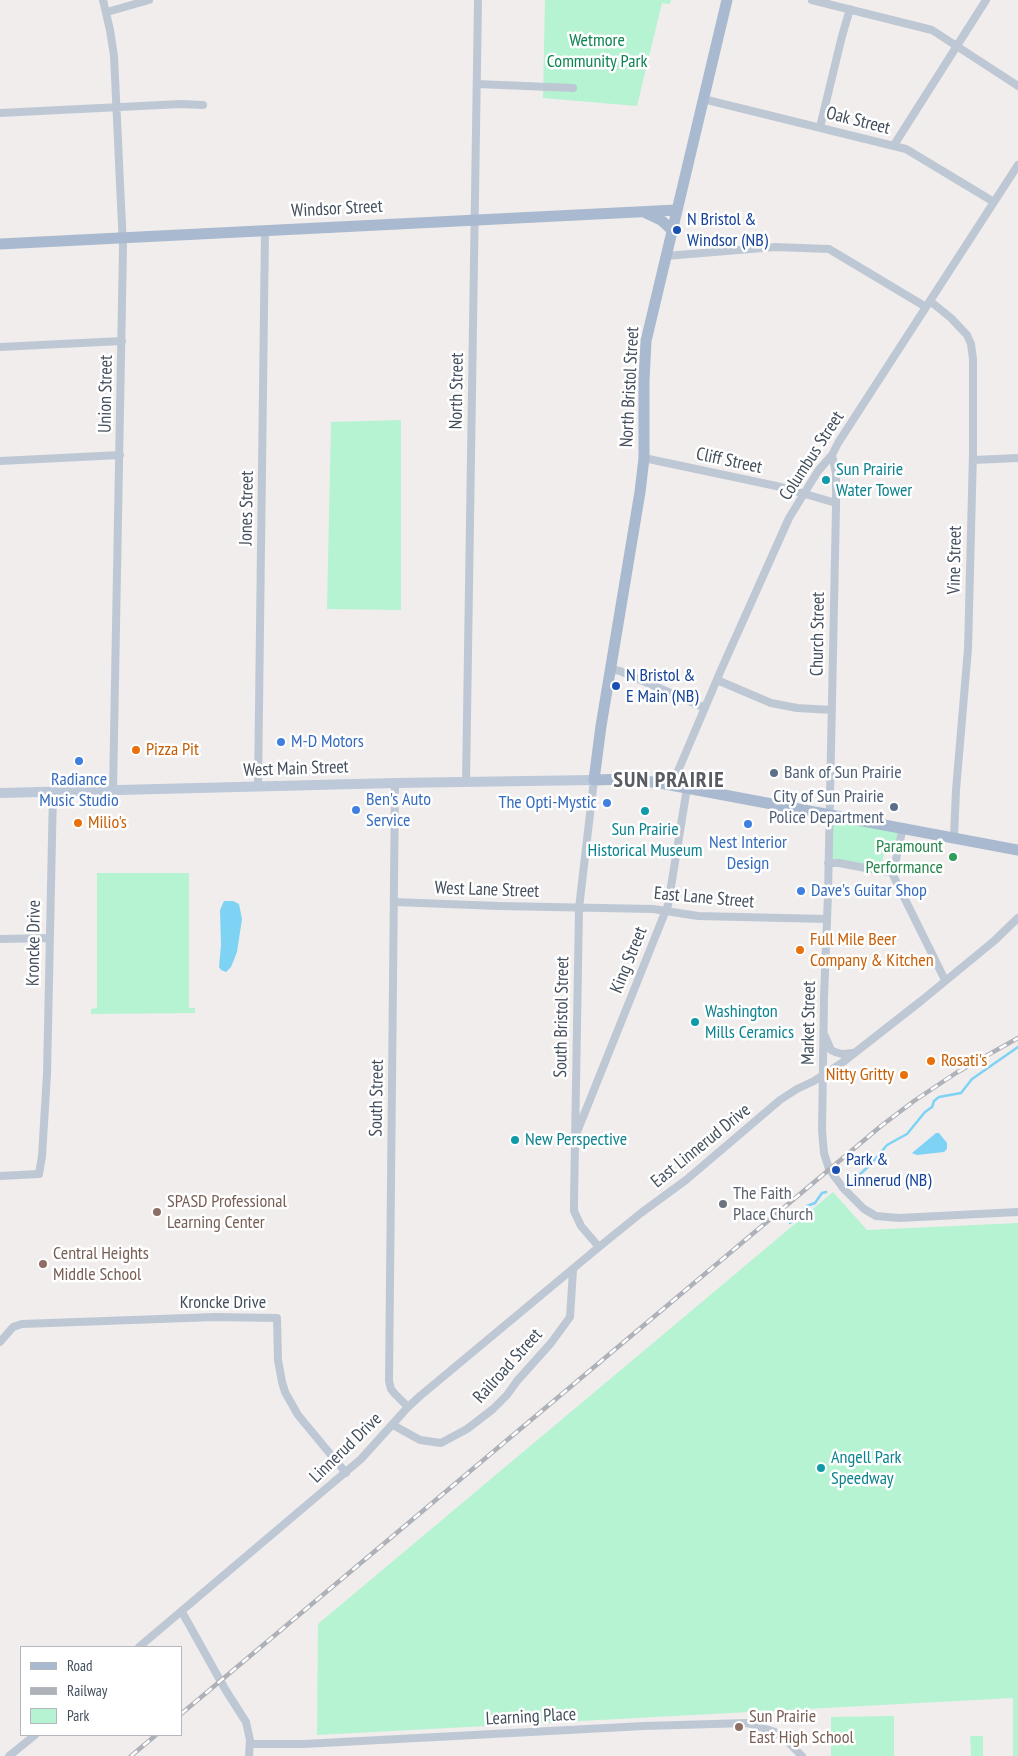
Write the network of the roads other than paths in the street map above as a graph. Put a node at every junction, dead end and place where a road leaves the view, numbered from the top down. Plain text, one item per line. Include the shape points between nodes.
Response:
1 (102, 0) edge
2 (149, 0) edge
3 (478, 0) edge
4 (727, 0) edge
5 (812, 0) edge
6 (986, 0) edge
7 (850, 9) junction
8 (107, 12) junction
9 (957, 46) junction
10 (477, 84) junction
11 (1018, 86) edge
12 (573, 88) dead end
13 (703, 99) junction
14 (203, 105) dead end
15 (116, 106) junction
16 (0, 113) edge
17 (820, 127) junction
18 (894, 145) junction
19 (1018, 165) edge
20 (994, 202) junction
21 (676, 210) junction
22 (639, 212) junction
23 (476, 219) junction
24 (672, 230) junction
25 (266, 231) junction
26 (123, 238) junction
27 (0, 244) edge
28 (666, 256) junction
29 (928, 304) junction
30 (122, 341) junction
31 (0, 347) edge
32 (120, 455) junction
33 (832, 455) junction
34 (644, 458) junction
35 (1018, 458) edge
36 (973, 460) junction
37 (0, 461) edge
38 (804, 494) junction
39 (836, 503) junction
40 (610, 669) junction
41 (717, 680) junction
42 (704, 708) junction
43 (832, 710) junction
44 (594, 780) junction
45 (466, 782) junction
46 (395, 783) junction
47 (672, 785) junction
48 (258, 787) junction
49 (687, 788) junction
50 (113, 790) junction
51 (53, 792) junction
52 (0, 793) edge
53 (828, 814) junction
54 (902, 832) junction
55 (954, 837) junction
56 (1018, 850) edge
57 (828, 863) junction
58 (893, 869) junction
59 (394, 902) junction
60 (579, 908) junction
61 (666, 910) junction
62 (1018, 918) edge
63 (827, 919) junction
64 (50, 938) junction
65 (0, 939) edge
66 (945, 980) junction
67 (824, 1032) junction
68 (853, 1053) junction
69 (823, 1075) junction
70 (576, 1136) junction
71 (0, 1176) edge
72 (1018, 1212) edge
73 (599, 1247) junction
74 (573, 1270) junction
75 (0, 1342) edge
76 (408, 1407) junction
77 (393, 1425) junction
78 (346, 1473) junction
79 (182, 1612) junction
80 (140, 1646) edge
81 (34, 1736) edge
82 (250, 1744) junction
83 (9, 1756) edge
84 (249, 1756) edge
85 (802, 1756) edge

1 - 8 street, Union Street
2 - 8 street
3 - 10 street, North Street
4 - 13 main road, North Bristol Street
5 - 7 street
6 - 9 street
7 - 9 street via 924,27
7 - 17 street
8 - 15 street, Union Street via 114,56
9 - 11 street
9 - 18 street
10 - 12 street
10 - 23 street, North Street
13 - 17 street, Oak Street
13 - 21 main road, North Bristol Street
14 - 15 street
15 - 16 street
15 - 26 street, Union Street
17 - 18 street, Oak Street
18 - 20 street, Oak Street
19 - 20 street, Columbus Street
20 - 29 street, Columbus Street
21 - 22 main road, Windsor Street
21 - 24 main road, North Bristol Street
22 - 23 main road, Windsor Street
22 - 24 main road via 661,220
23 - 25 main road, Windsor Street
23 - 45 street, North Street
24 - 28 main road, North Bristol Street
25 - 26 main road, Windsor Street
25 - 48 street, Jones Street
26 - 27 main road, Windsor Street
26 - 30 street, Union Street
28 - 29 street, Vine Street via 775,247 829,249
28 - 34 main road, North Bristol Street via 646,341
29 - 33 street, Columbus Street
29 - 36 street, Vine Street via 963,329 971,344
30 - 31 street
30 - 32 street, Union Street
32 - 37 street
32 - 50 street, Union Street
33 - 38 street, Columbus Street
33 - 39 street, Church Street via 836,472
34 - 38 street, Cliff Street
34 - 40 main road, North Bristol Street
35 - 36 street
36 - 55 street, Vine Street via 968,649
38 - 39 street, Cliff Street
38 - 41 street, Columbus Street via 780,537
39 - 43 street, Church Street
40 - 42 street
40 - 44 main road, North Bristol Street
41 - 42 street, Columbus Street
41 - 43 street via 771,703
42 - 47 street, Columbus Street
43 - 53 street, Church Street
44 - 45 main road, West Main Street
44 - 47 main road via 629,779
44 - 60 street, South Bristol Street
45 - 46 main road, West Main Street
46 - 48 main road, West Main Street
46 - 59 street, South Street
47 - 49 main road
48 - 50 main road, West Main Street
49 - 53 main road
49 - 61 street, King Street
50 - 51 main road, West Main Street
51 - 52 main road, West Main Street
51 - 64 street, Kroncke Drive
53 - 54 main road
53 - 57 street, Market Street
54 - 55 main road
54 - 58 street
55 - 56 main road
57 - 58 street via 887,872
57 - 63 street, Market Street
58 - 66 street
59 - 60 street, West Lane Street
59 - 76 street, South Street via 389,1382 391,1389
60 - 61 street, East Lane Street
60 - 70 street, South Bristol Street
61 - 63 street, East Lane Street via 698,916
61 - 70 street, King Street
62 - 66 street, East Linnerud Drive
63 - 67 street, Market Street
64 - 65 street
64 - 71 street, Kroncke Drive via 44,1134 39,1174
66 - 68 street, East Linnerud Drive
67 - 68 street via 831,1050
67 - 69 street, Market Street
68 - 69 street, East Linnerud Drive
69 - 72 street, Market Street via 822,1136 826,1161 833,1176 856,1203 872,1214 899,1218
69 - 73 street, East Linnerud Drive via 780,1100 686,1180
70 - 73 street, South Bristol Street via 574,1211 580,1226
73 - 74 street, East Linnerud Drive
74 - 76 street, Linnerud Drive
74 - 77 street, Railroad Street via 570,1317 493,1410 441,1443 420,1440
75 - 78 street, Kroncke Drive via 13,1327 22,1324 277,1318 278,1360 285,1392 298,1415
76 - 77 street, Linnerud Drive
77 - 78 street, Linnerud Drive
78 - 79 street, Linnerud Drive
79 - 80 street, Linnerud Drive
79 - 82 street via 246,1722
81 - 83 street
82 - 84 street
82 - 85 street, Learning Place via 747,1723 775,1732

